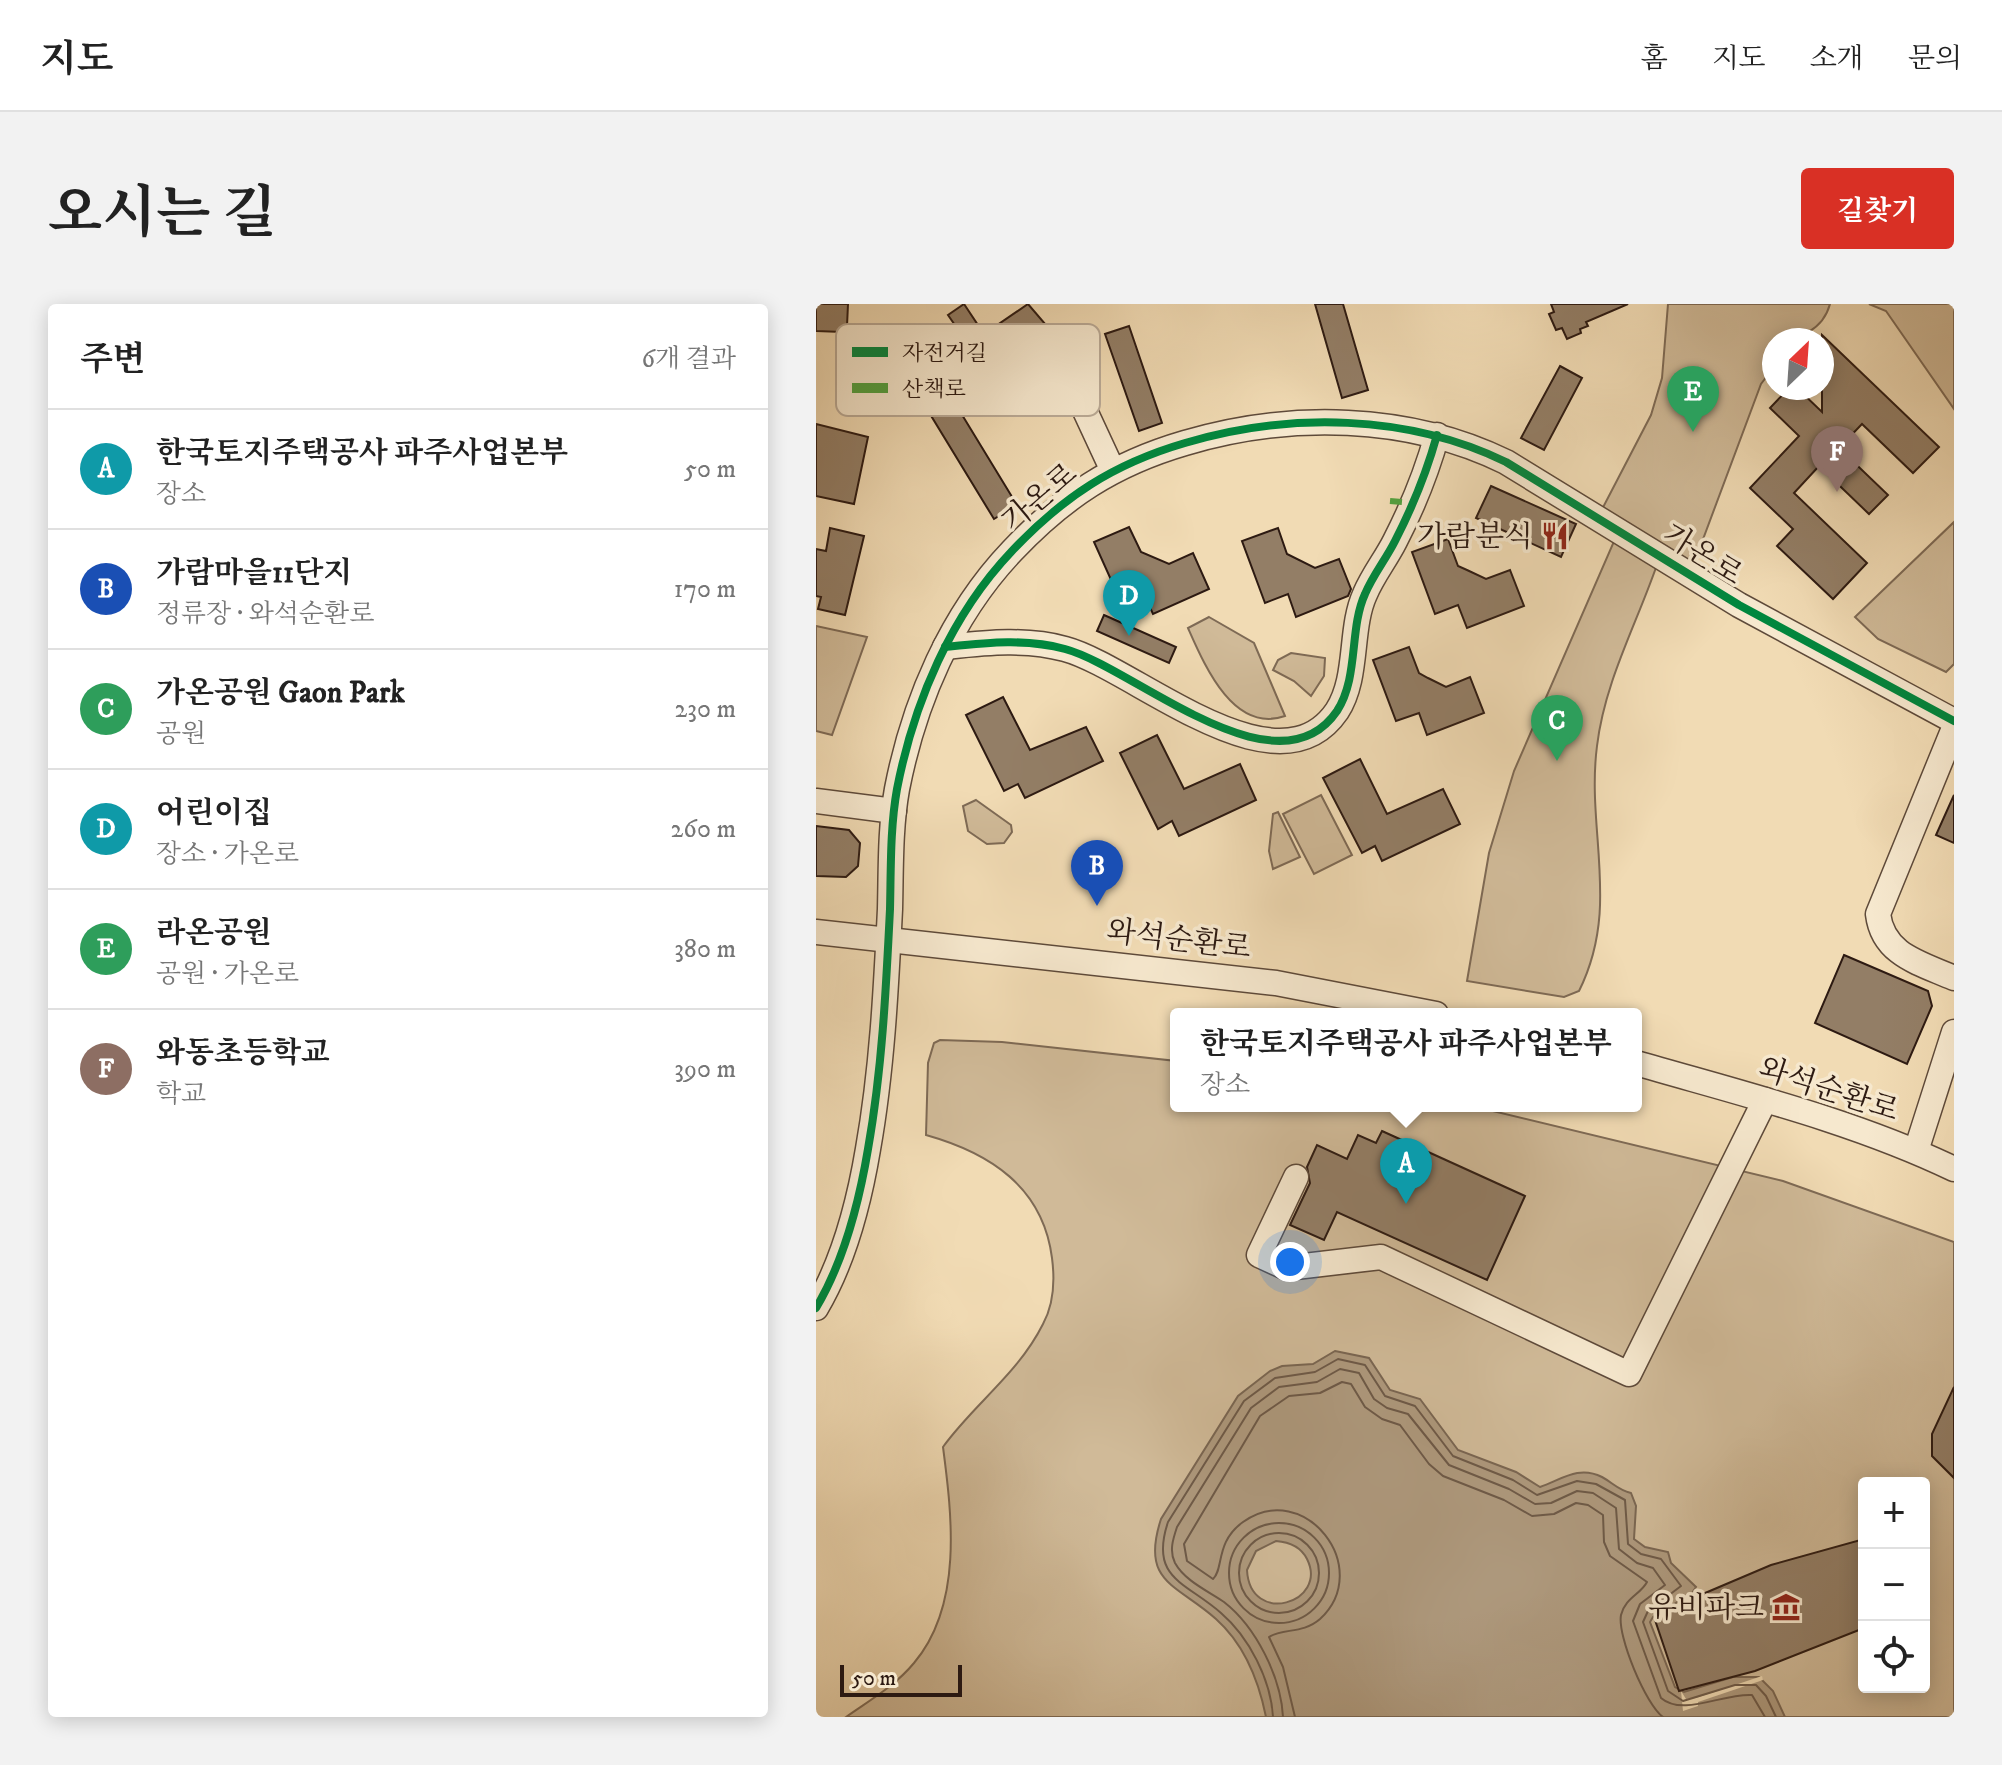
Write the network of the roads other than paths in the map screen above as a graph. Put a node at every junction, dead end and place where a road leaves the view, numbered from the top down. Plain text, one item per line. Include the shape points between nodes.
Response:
1 (1087, 416) edge
2 (1437, 435) junction
3 (1113, 471) junction
4 (945, 647) junction
5 (1954, 721) edge
6 (1954, 728) edge
7 (816, 801) edge
8 (894, 811) junction
9 (816, 932) edge
10 (888, 940) junction
11 (1954, 978) edge
12 (1405, 1008) edge
13 (1954, 1032) edge
14 (1642, 1065) edge
15 (1765, 1100) junction
16 (1916, 1151) junction
17 (1954, 1169) edge
18 (1296, 1177) dead end
19 (816, 1308) edge

1 - 3 street
2 - 3 street, 가온로 via 1381,425 1291,425 1206,437
2 - 4 street via 1429,464 1401,502 1395,543 1363,596 1354,657 1338,709 1311,733 1275,740 1234,734 1088,656
2 - 5 street, 가온로 via 1506,462 1739,605
3 - 4 street, 가온로 via 1058,505 1016,547 988,577
4 - 8 street, 가온로 via 915,715
6 - 11 street via 1878,914 1883,935 1895,951
7 - 8 street
8 - 10 street, 가온로
9 - 10 street, 와석순환로
10 - 12 street, 와석순환로 via 1276,983
10 - 19 street, 가온로 via 879,1085 866,1164 849,1230
13 - 16 street
14 - 15 street, 와석순환로
15 - 16 street, 와석순환로
15 - 18 street via 1629,1374 1381,1257 1287,1268 1259,1255
16 - 17 street, 와석순환로

